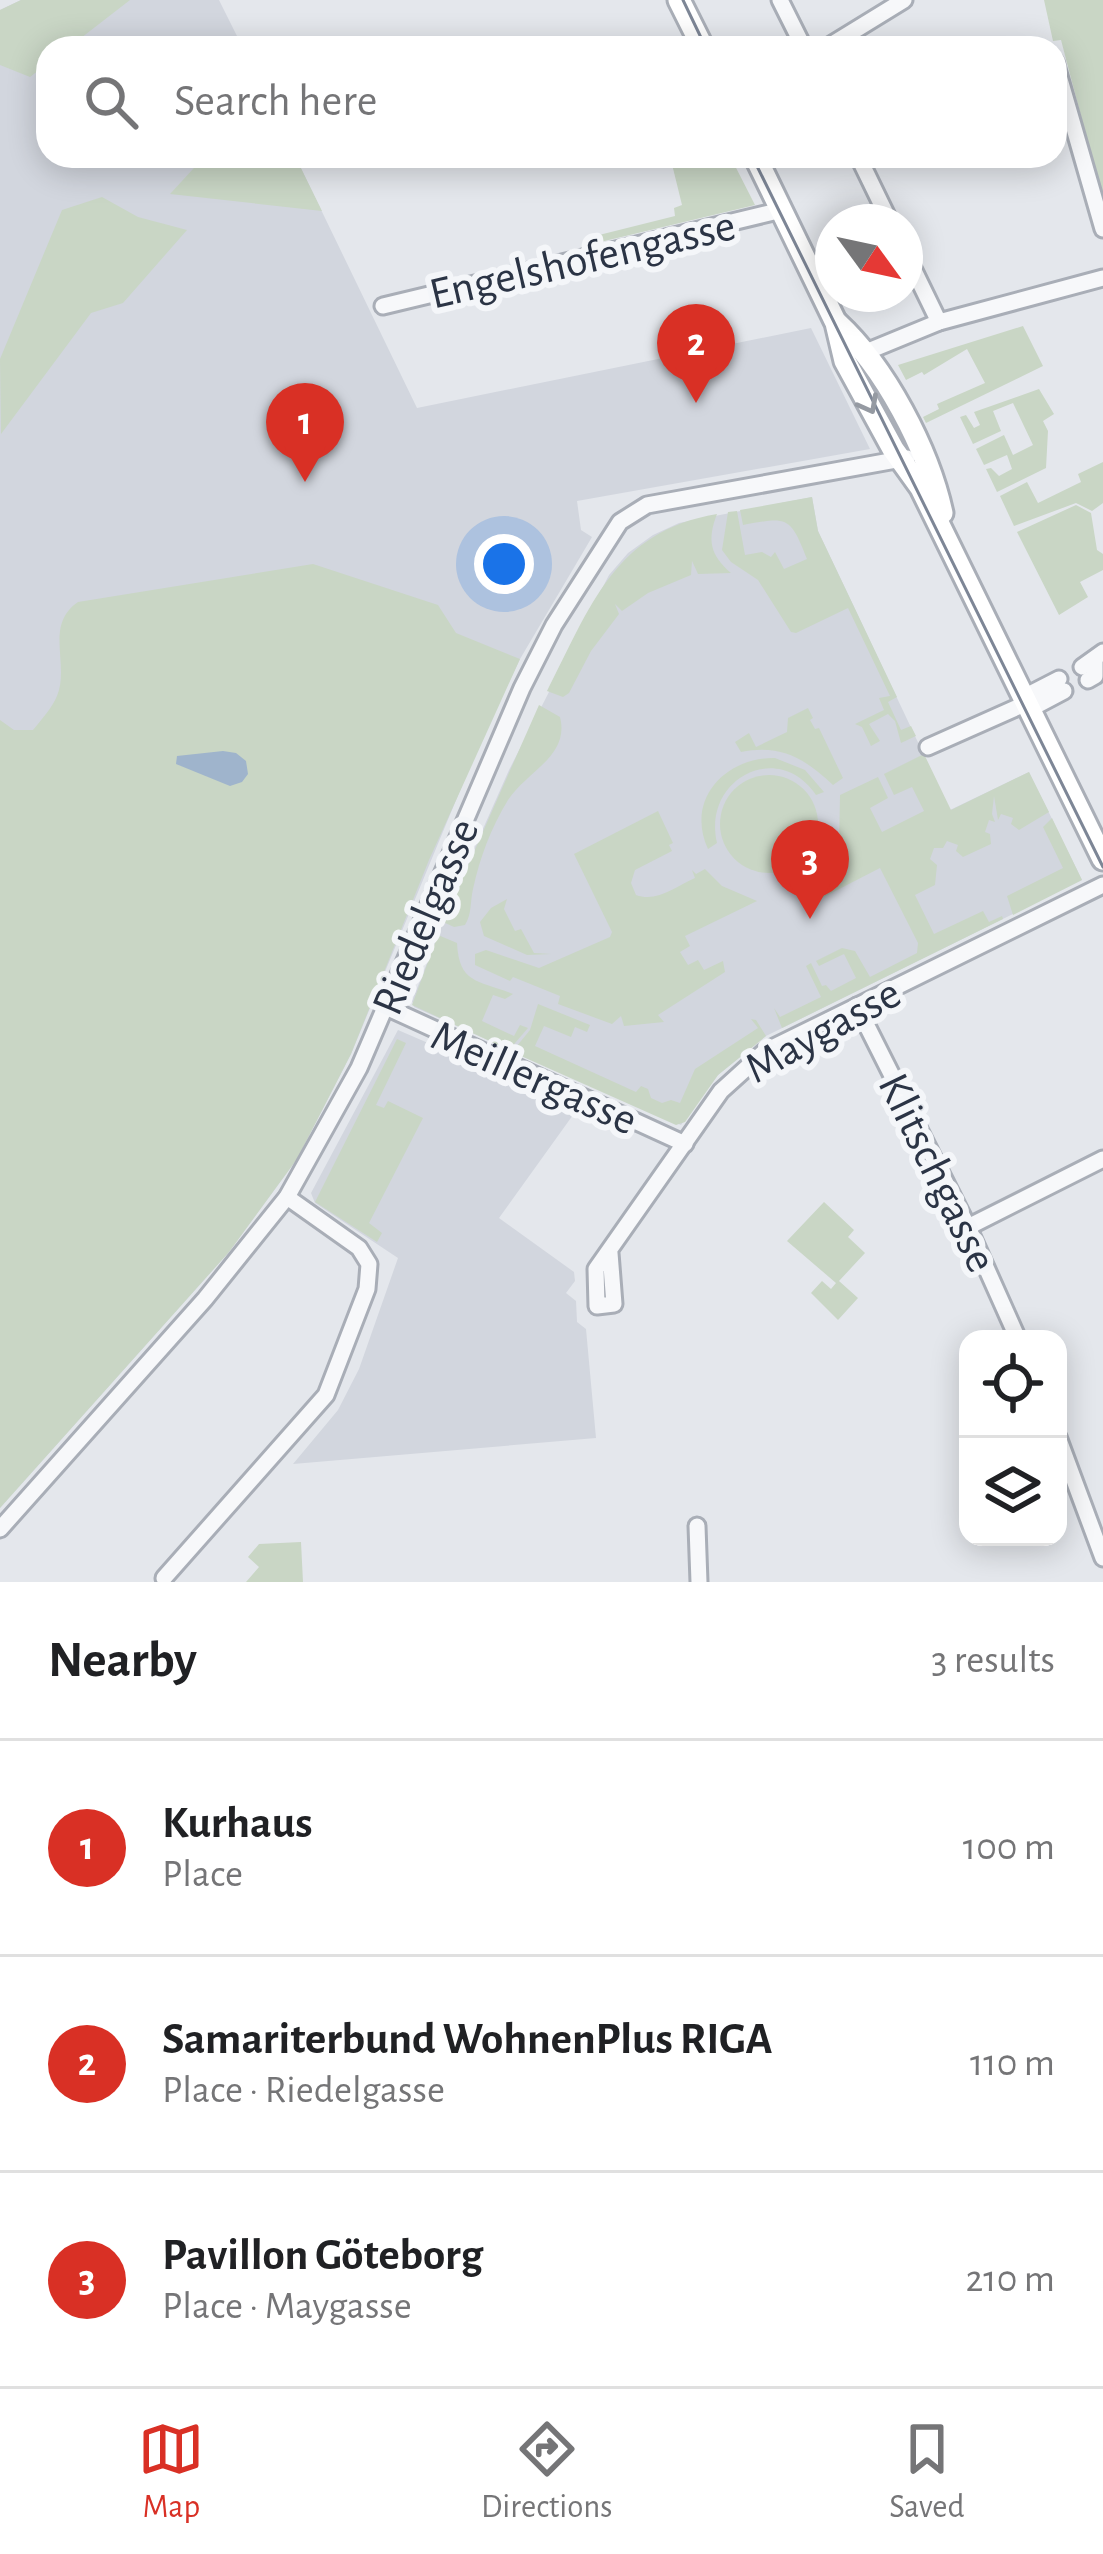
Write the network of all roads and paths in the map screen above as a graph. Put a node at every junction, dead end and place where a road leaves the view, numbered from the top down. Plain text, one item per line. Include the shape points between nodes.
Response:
1 (679, 0) edge
2 (780, 0) edge
3 (791, 0) edge
4 (904, 0) edge
5 (788, 19) junction
6 (697, 36) edge
7 (797, 36) edge
8 (846, 36) edge
9 (1067, 104) edge
10 (761, 168) edge
11 (864, 168) edge
12 (881, 204) edge
13 (782, 210) junction
14 (1103, 230) edge
15 (1103, 278) edge
16 (923, 289) edge
17 (383, 306) dead end
18 (836, 322) junction
19 (939, 322) junction
20 (866, 352) junction
21 (911, 457) junction
22 (1062, 685) dead end
23 (1027, 703) junction
24 (928, 747) dead end
25 (1103, 859) edge
26 (1103, 886) edge
27 (857, 1006) junction
28 (386, 1007) junction
29 (685, 1144) junction
30 (1103, 1159) edge
31 (287, 1196) junction
32 (968, 1227) junction
33 (610, 1253) dead end
34 (1014, 1330) edge
35 (1058, 1438) edge
36 (697, 1526) dead end
37 (0, 1529) edge
38 (1103, 1558) edge
39 (164, 1577) dead end
40 (699, 1582) edge

1 - 6 main road
2 - 5 street
3 - 5 street
4 - 8 street
5 - 7 street
9 - 14 street
10 - 13 main road
11 - 12 street
13 - 17 street, Engelshofengasse
13 - 18 main road
15 - 19 street
16 - 19 street
18 - 20 main road
18 -> 21 main road via 845,361
19 - 20 street
20 - 21 main road
21 - 23 main road via 935,483 949,544
21 - 28 street, Riedelgasse via 647,506 620,522 522,688
22 - 23 street
23 - 24 street
23 - 25 main road
26 - 27 street, Maygasse
27 - 29 street, Maygasse via 751,1063
27 - 32 street, Klitschgasse
28 - 29 street, Meillergasse
28 - 31 street, Riedelgasse
29 - 33 street, Maygasse
30 - 32 street
31 - 37 street, Riedelgasse
31 - 39 street via 356,1245 369,1264 367,1289 326,1395
32 - 34 street, Klitschgasse
35 - 38 street
36 - 40 street

